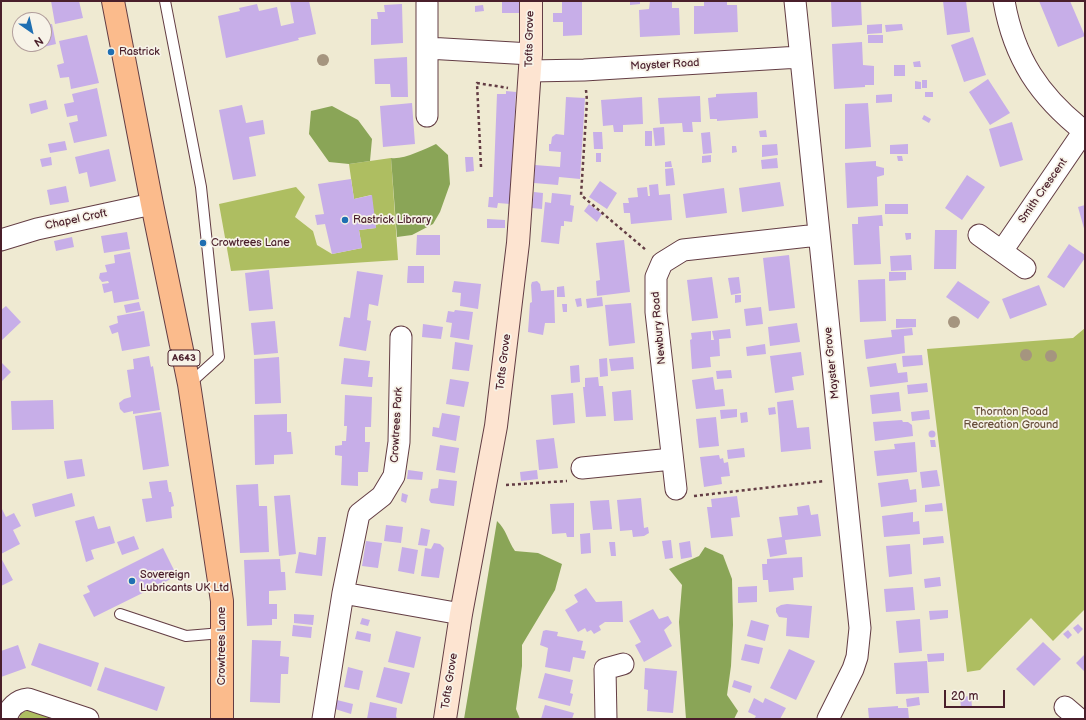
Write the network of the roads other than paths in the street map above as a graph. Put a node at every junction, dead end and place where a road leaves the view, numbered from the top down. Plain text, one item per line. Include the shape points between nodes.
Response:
1 (113, 1) edge
2 (165, 1) edge
3 (531, 1) edge
4 (794, 1) edge
5 (1004, 1) edge
6 (427, 3) dead end
7 (427, 48) junction
8 (800, 57) junction
9 (529, 72) junction
10 (427, 116) dead end
11 (1085, 131) edge
12 (152, 204) junction
13 (818, 235) junction
14 (978, 235) dead end
15 (1, 240) edge
16 (1002, 251) junction
17 (1025, 268) dead end
18 (401, 337) dead end
19 (189, 384) junction
20 (672, 459) junction
21 (576, 474) road end
22 (676, 489) road end
23 (343, 593) junction
24 (120, 614) dead end
25 (461, 614) junction
26 (222, 633) junction
27 (623, 664) dead end
28 (6, 719) edge
29 (88, 719) edge
30 (222, 719) edge
31 (323, 719) edge
32 (445, 719) edge
33 (606, 719) edge
34 (828, 719) edge

1 - 12 main road, Crowtrees Lane / A643
2 - 19 lane via 202,187 219,357
3 - 9 street, Tofts Grove
4 - 8 street, Mayster Grove
5 - 11 street via 1013,40 1028,71 1048,98
6 - 7 street
7 - 9 street, Mayster Road
7 - 10 street
8 - 9 street, Mayster Road
8 - 13 street, Mayster Grove
9 - 25 street, Tofts Grove via 518,243 496,426
11 - 16 street, Smith Crescent
12 - 15 street, Chapel Croft via 37,229
12 - 19 main road, Crowtrees Lane / A643
13 - 20 street, Newbury Road via 683,250 662,263 656,277 656,312
13 - 34 street, Mayster Grove via 860,628 853,669
14 - 16 street
16 - 17 street
18 - 23 street, Crowtrees Park via 399,442 394,476 382,496 359,514
19 - 26 main road, Crowtrees Lane / A643 via 222,601
20 - 21 street
20 - 22 street, Newbury Road
23 - 25 street
23 - 31 street, Crowtrees Park
24 - 26 lane via 186,636
25 - 32 street, Tofts Grove
26 - 30 main road, Crowtrees Lane / A643
27 - 33 street via 605,668
28 - 29 street via 18,701 28,699

